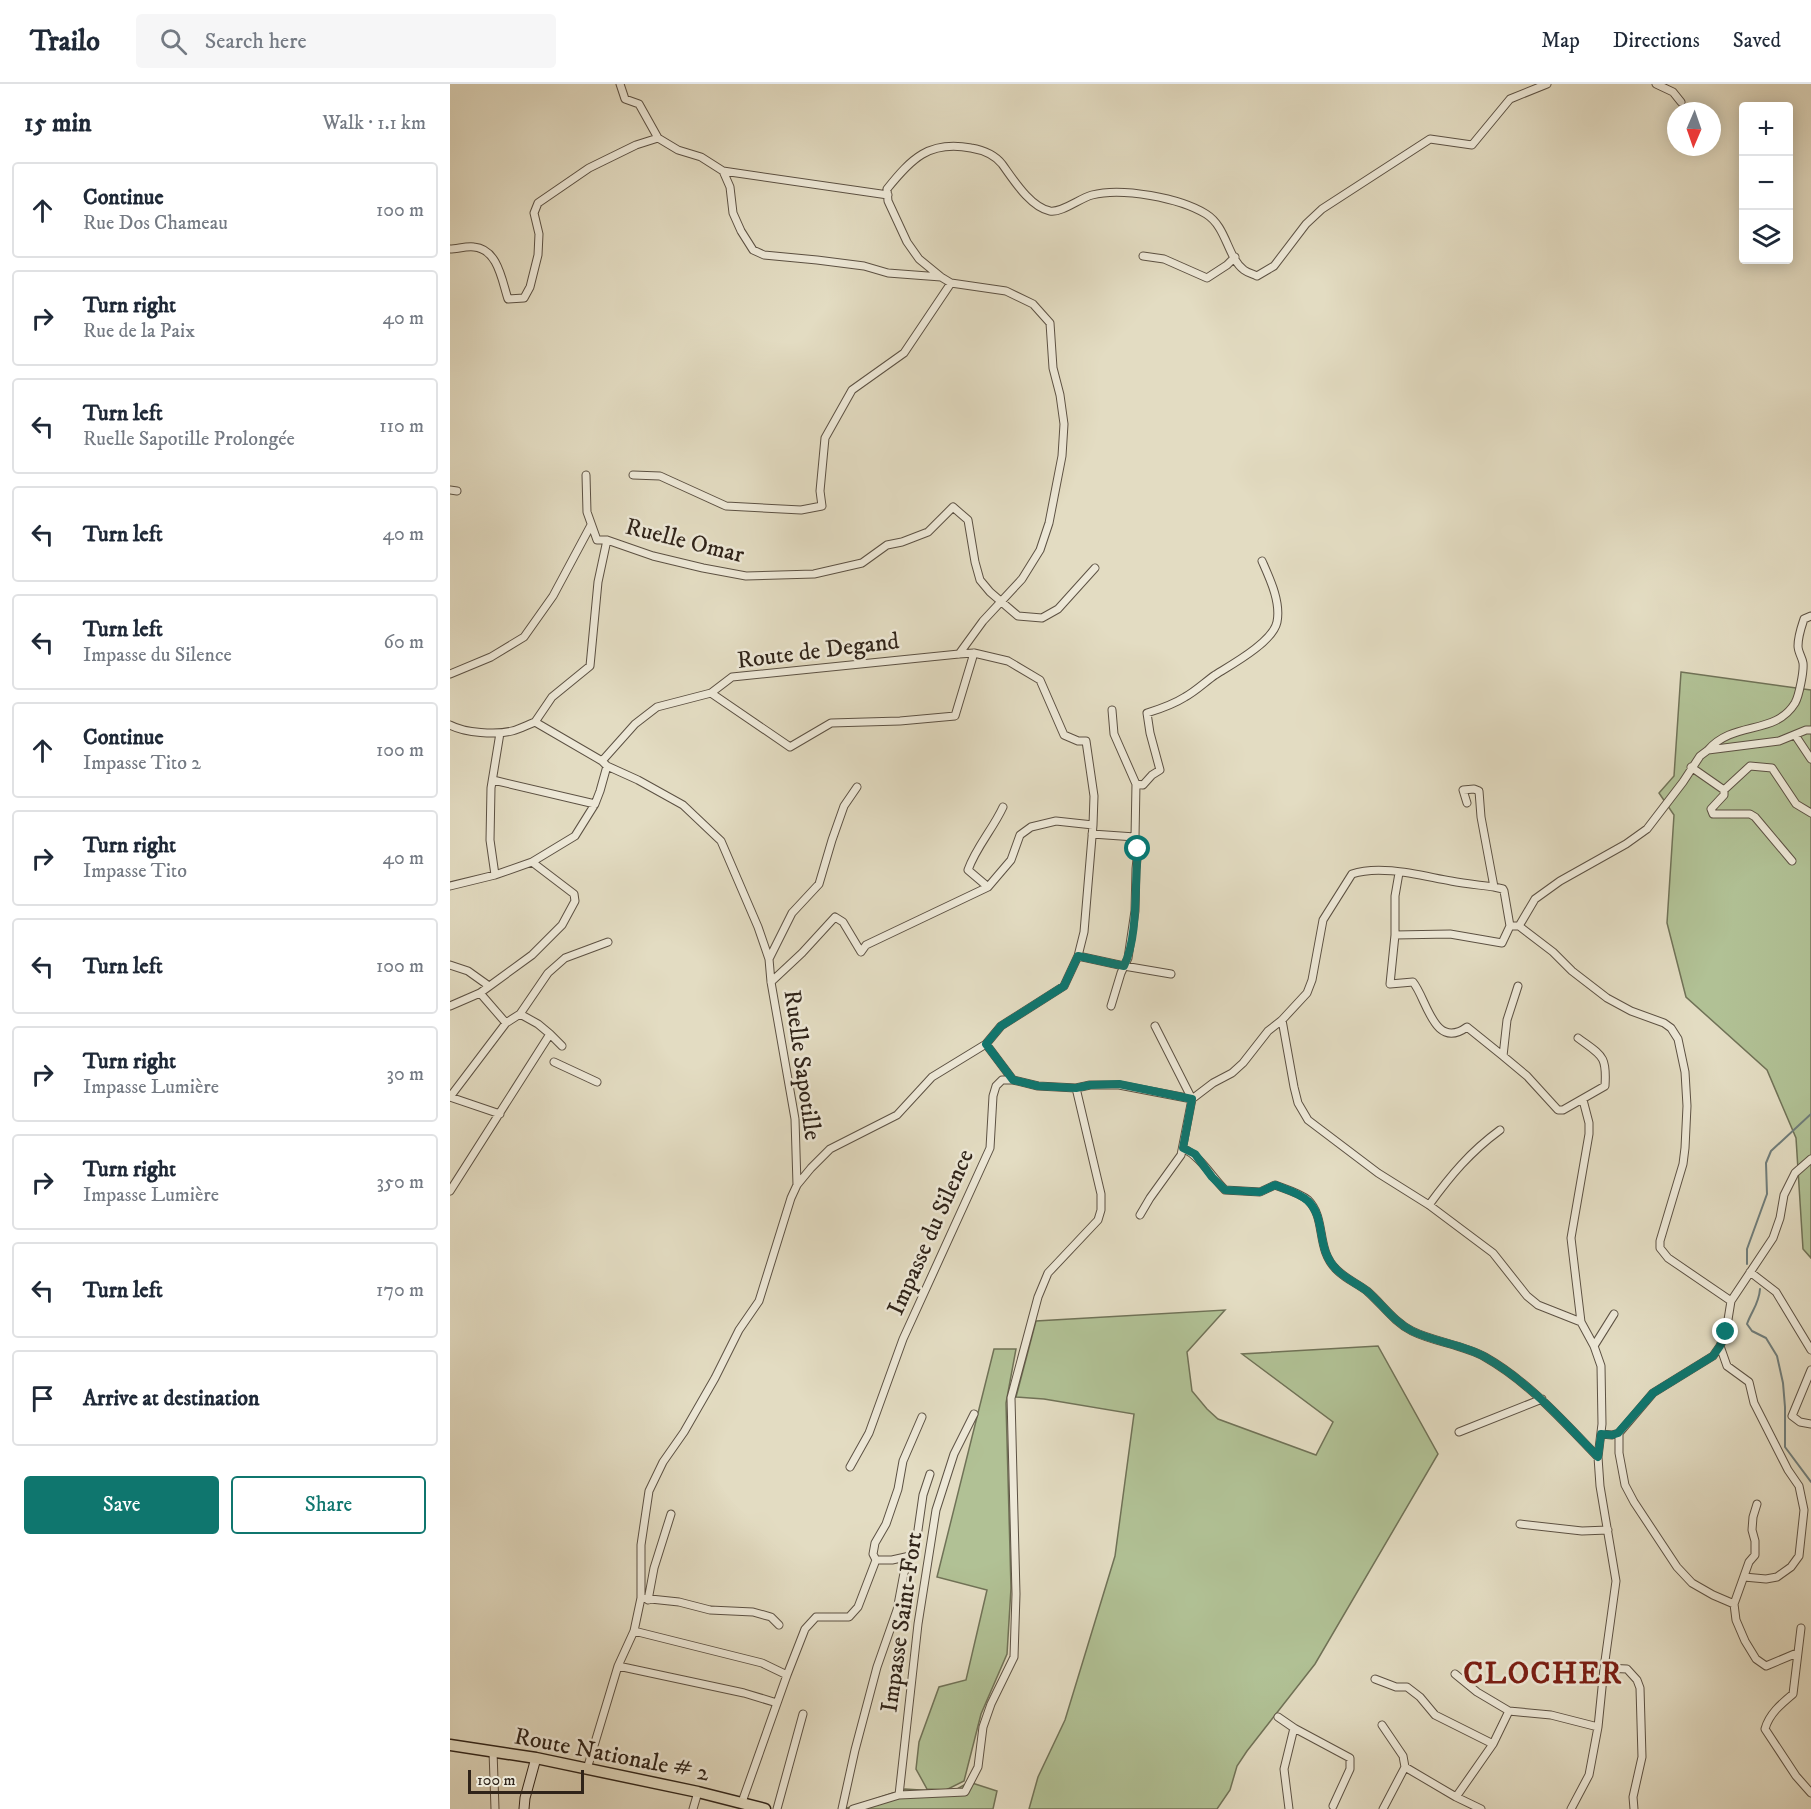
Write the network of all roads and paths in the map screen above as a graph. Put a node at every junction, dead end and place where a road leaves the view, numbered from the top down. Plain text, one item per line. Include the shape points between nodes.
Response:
1 (621, 84) edge
2 (1547, 84) edge
3 (1656, 84) edge
4 (1681, 102) dead end
5 (658, 138) junction
6 (723, 171) junction
7 (888, 195) junction
8 (450, 249) edge
9 (1143, 256) dead end
10 (1234, 257) junction
11 (941, 277) junction
12 (951, 283) junction
13 (586, 475) dead end
14 (633, 475) dead end
15 (591, 525) junction
16 (606, 540) junction
17 (1262, 561) dead end
18 (1095, 568) dead end
19 (1001, 602) junction
20 (1811, 616) edge
21 (974, 653) junction
22 (959, 654) junction
23 (450, 674) edge
24 (711, 693) junction
25 (1112, 710) dead end
26 (535, 722) junction
27 (450, 726) edge
28 (1811, 730) edge
29 (500, 733) junction
30 (1795, 735) junction
31 (1708, 750) junction
32 (1811, 759) edge
33 (605, 764) junction
34 (1691, 767) junction
35 (493, 780) junction
36 (1136, 784) junction
37 (857, 787) dead end
38 (1724, 790) junction
39 (1467, 802) dead end
40 (595, 804) junction
41 (1003, 807) dead end
42 (1811, 813) edge
43 (1093, 825) junction
44 (1092, 834) junction
45 (1135, 837) junction
46 (1792, 861) dead end
47 (532, 862) junction
48 (1399, 873) junction
49 (495, 875) junction
50 (450, 886) edge
51 (988, 887) junction
52 (1494, 887) junction
53 (1510, 926) junction
54 (1519, 926) junction
55 (1395, 935) junction
56 (608, 942) dead end
57 (1078, 956) junction
58 (769, 959) junction
59 (450, 966) edge
60 (1124, 966) junction
61 (1171, 974) dead end
62 (771, 982) junction
63 (489, 986) junction
64 (1518, 986) dead end
65 (480, 993) junction
66 (450, 1006) edge
67 (1111, 1006) dead end
68 (520, 1014) junction
69 (1282, 1020) junction
70 (506, 1023) junction
71 (1155, 1026) dead end
72 (550, 1034) junction
73 (1578, 1038) dead end
74 (986, 1044) junction
75 (562, 1046) dead end
76 (1503, 1056) junction
77 (554, 1062) dead end
78 (1013, 1080) junction
79 (597, 1082) dead end
80 (1076, 1088) junction
81 (450, 1097) edge
82 (1192, 1099) junction
83 (1583, 1100) junction
84 (500, 1114) junction
85 (1500, 1130) dead end
86 (1183, 1148) junction
87 (1811, 1159) edge
88 (797, 1185) junction
89 (450, 1191) edge
90 (1429, 1205) junction
91 (1140, 1215) dead end
92 (1750, 1272) junction
93 (1731, 1301) junction
94 (1614, 1314) dead end
95 (1581, 1322) junction
96 (1594, 1346) junction
97 (1720, 1346) junction
98 (1811, 1350) edge
99 (1811, 1370) edge
100 (1542, 1399) junction
101 (974, 1414) dead end
102 (922, 1417) dead end
103 (1811, 1424) edge
104 (1459, 1432) dead end
105 (1618, 1433) junction
106 (1601, 1434) junction
107 (1598, 1457) junction
108 (850, 1467) dead end
109 (930, 1474) dead end
110 (1757, 1504) dead end
111 (671, 1514) dead end
112 (1520, 1524) dead end
113 (1608, 1530) junction
114 (910, 1556) junction
115 (876, 1560) junction
116 (1744, 1577) junction
117 (645, 1599) junction
118 (1734, 1604) junction
119 (779, 1625) dead end
120 (1801, 1628) dead end
121 (634, 1631) junction
122 (1797, 1653) junction
123 (618, 1666) junction
124 (1604, 1668) junction
125 (1455, 1674) dead end
126 (787, 1675) junction
127 (1375, 1679) dead end
128 (777, 1703) junction
129 (1509, 1711) junction
130 (803, 1714) dead end
131 (1278, 1717) dead end
132 (1382, 1725) dead end
133 (1598, 1726) junction
134 (1294, 1728) junction
135 (1493, 1744) junction
136 (450, 1745) edge
137 (494, 1751) junction
138 (536, 1758) junction
139 (1405, 1767) junction
140 (587, 1769) junction
141 (698, 1792) junction
142 (1811, 1793) edge
143 (899, 1795) junction
144 (1456, 1797) junction
145 (742, 1802) junction
146 (1333, 1806) dead end
147 (495, 1809) edge
148 (524, 1809) edge
149 (693, 1809) edge
150 (765, 1809) edge
151 (777, 1809) edge
152 (842, 1809) edge
153 (853, 1809) edge
154 (1289, 1809) edge
155 (1383, 1809) edge
156 (1481, 1809) edge
157 (1571, 1809) edge
158 (1634, 1809) edge

1 - 5 street via 625,99 639,104
2 - 10 street via 1510,99 1472,145 1430,139 1322,209 1274,266 1257,276 1244,270
3 - 4 street via 1673,92
5 - 6 street
5 - 8 street via 589,168 538,203 534,213 538,255 524,298 508,299 497,264 486,251 475,247
6 - 7 street
6 - 11 street via 730,187 733,213 753,250 764,255 864,266 888,273
7 - 10 street via 887,189 909,163 942,146 984,150 1000,163 1013,182 1049,211 1092,195 1116,193 1177,201 1208,215 1224,234
7 - 11 street via 907,242 919,259
9 - 10 street via 1164,259 1207,278
11 - 12 street
12 - 14 street via 904,353 852,390 825,438 822,506 801,510 726,506 660,476
12 - 19 street via 1006,291 1032,304 1050,323 1053,368 1064,424 1062,456 1040,550
13 - 15 street, Ruelle Omar
15 - 16 street, Ruelle Omar via 597,540
15 - 23 street via 553,596 524,637 491,657
16 - 19 street, Ruelle Omar via 653,556 746,576 814,574 862,563 887,544 902,543 928,532 954,507 968,520 981,580
16 - 26 street via 590,666 552,697
17 - 36 street via 1276,598 1277,625 1270,636 1240,661 1184,698 1147,713 1160,770 1143,784
18 - 19 street via 1058,609 1042,618 1018,616
19 - 22 street
20 - 31 street via 1804,619 1799,633 1804,671 1796,702 1777,721 1731,734
21 - 22 street, Route de Degand
21 - 24 street via 955,716 831,723 790,747
21 - 43 street, Route de Degand via 1008,660 1040,680 1064,735 1086,741 1094,796
22 - 24 street, Route de Degand via 732,677
24 - 33 street, Route de Degand via 657,707 635,724
25 - 36 street via 1114,735
26 - 29 street
26 - 33 street, Ruelle Sapotille
27 - 29 street
28 - 30 street
29 - 35 street
30 - 31 street via 1779,741
30 - 32 street
31 - 34 street
33 - 40 street
33 - 58 street, Ruelle Sapotille via 683,805 721,841
34 - 38 street
34 - 54 street via 1647,829 1535,899
35 - 40 street
35 - 49 street via 490,840
36 - 45 street
37 - 58 street via 844,806 819,884 792,913
38 - 42 street via 1750,766 1772,768 1796,804
38 - 46 street via 1711,809 1713,814 1750,814
39 - 52 street via 1463,790 1479,791
40 - 47 street via 574,836
41 - 51 street via 968,870
43 - 44 street
43 - 51 street via 1056,821 1031,827 1020,835 1011,860
44 - 45 street
44 - 57 street via 1084,932
45 - 60 street via 1135,911
47 - 49 street
47 - 63 street via 574,894 575,901 562,925 532,955
48 - 52 street
48 - 55 street
48 - 69 street via 1359,871 1348,878 1323,920 1311,988
49 - 50 street
51 - 62 street via 866,945 861,952 843,922 835,917
52 - 53 street via 1504,891
53 - 54 street
53 - 55 street via 1502,943 1450,934
54 - 93 street via 1607,998 1664,1023 1678,1039 1685,1072 1687,1129 1683,1164 1660,1248 1668,1258
55 - 76 street via 1389,984 1413,981 1440,1029 1455,1034 1467,1027
56 - 68 street via 565,958 548,973
57 - 60 street
57 - 74 street via 1064,986 1001,1026
58 - 62 street, Ruelle Sapotille
59 - 63 street via 468,971
60 - 61 street
60 - 67 street
62 - 88 street, Ruelle Sapotille via 795,1119
63 - 65 street
64 - 76 street via 1507,1020
65 - 66 street
65 - 70 street
68 - 70 street
68 - 72 street
69 - 82 street via 1232,1073
69 - 90 street via 1298,1103 1308,1120 1378,1173
70 - 81 street
71 - 82 street
72 - 75 street
72 - 84 street
73 - 83 street via 1602,1057 1606,1071 1605,1086
74 - 78 street
74 - 88 street via 932,1077 897,1115 830,1149
76 - 83 street via 1558,1110
77 - 79 street
78 - 80 street
78 - 108 street, Impasse du Silence via 1002,1080 996,1086 990,1148 903,1339 869,1433
80 - 82 street via 1119,1084
80 - 143 street via 1101,1194 1101,1210 1098,1220 1048,1273 1011,1398 1014,1657 991,1704 983,1727 978,1767 965,1792
81 - 84 street
82 - 86 street
83 - 95 street via 1589,1134 1571,1238
84 - 89 street
85 - 90 street via 1478,1146
86 - 91 street
86 - 100 street via 1195,1154 1225,1190 1260,1192 1275,1185 1306,1199 1318,1213 1325,1253 1337,1270 1411,1330 1484,1356
87 - 92 street via 1795,1173 1784,1195 1773,1238
88 - 117 street, Ruelle Sapotille via 759,1302 663,1462 650,1491 640,1545
90 - 95 street via 1493,1253 1538,1305
92 - 93 street
92 - 98 street via 1776,1293
93 - 97 street
94 - 96 street
95 - 96 street
96 - 106 street via 1601,1366
97 - 105 street via 1713,1356 1653,1393
97 - 116 street via 1727,1366 1749,1382 1758,1411 1799,1486 1804,1510 1800,1556 1791,1567 1777,1577
99 - 103 street via 1792,1416
100 - 104 street
100 - 107 street
101 - 143 street, Impasse Saint-Fort via 954,1454 936,1510 918,1624
102 - 115 street via 903,1461 886,1524 875,1543
105 - 106 street
105 - 118 street via 1625,1485 1677,1567 1692,1582
106 - 107 street
107 - 113 street
109 - 114 street
110 - 116 street via 1752,1530 1755,1555
111 - 117 street
112 - 113 street via 1582,1532
113 - 124 street via 1616,1581
114 - 115 street
114 - 152 street via 897,1610 877,1666
115 - 126 street via 858,1607 849,1617 816,1617 805,1629
116 - 118 street
117 - 119 street via 710,1610 753,1612 771,1617
117 - 121 street, Ruelle Sapotille
118 - 122 street via 1736,1620 1756,1659 1766,1666
120 - 122 street
121 - 123 street, Ruelle Sapotille
121 - 126 street via 762,1663
122 - 142 street via 1793,1694 1778,1707 1765,1729
123 - 128 street
123 - 140 street, Ruelle Sapotille
124 - 133 street
124 - 158 street via 1627,1669 1640,1688 1642,1757
125 - 129 street
126 - 128 street
127 - 135 street via 1407,1687 1435,1715
128 - 145 street
129 - 133 street via 1551,1715
129 - 135 street
130 - 151 street
131 - 134 street
132 - 139 street via 1403,1756
133 - 157 street via 1589,1775
134 - 146 street via 1350,1758 1350,1768
134 - 154 street via 1284,1769
135 - 144 street
136 - 137 main road, Route Nationale # 2
137 - 138 main road, Route Nationale # 2
137 - 147 street
138 - 140 main road, Route Nationale # 2
138 - 148 street
139 - 144 street
139 - 155 street
140 - 141 main road, Route Nationale # 2
141 - 145 main road, Route Nationale # 2
141 - 149 street
143 - 153 street
144 - 156 street
145 - 150 main road, Route Nationale # 2

